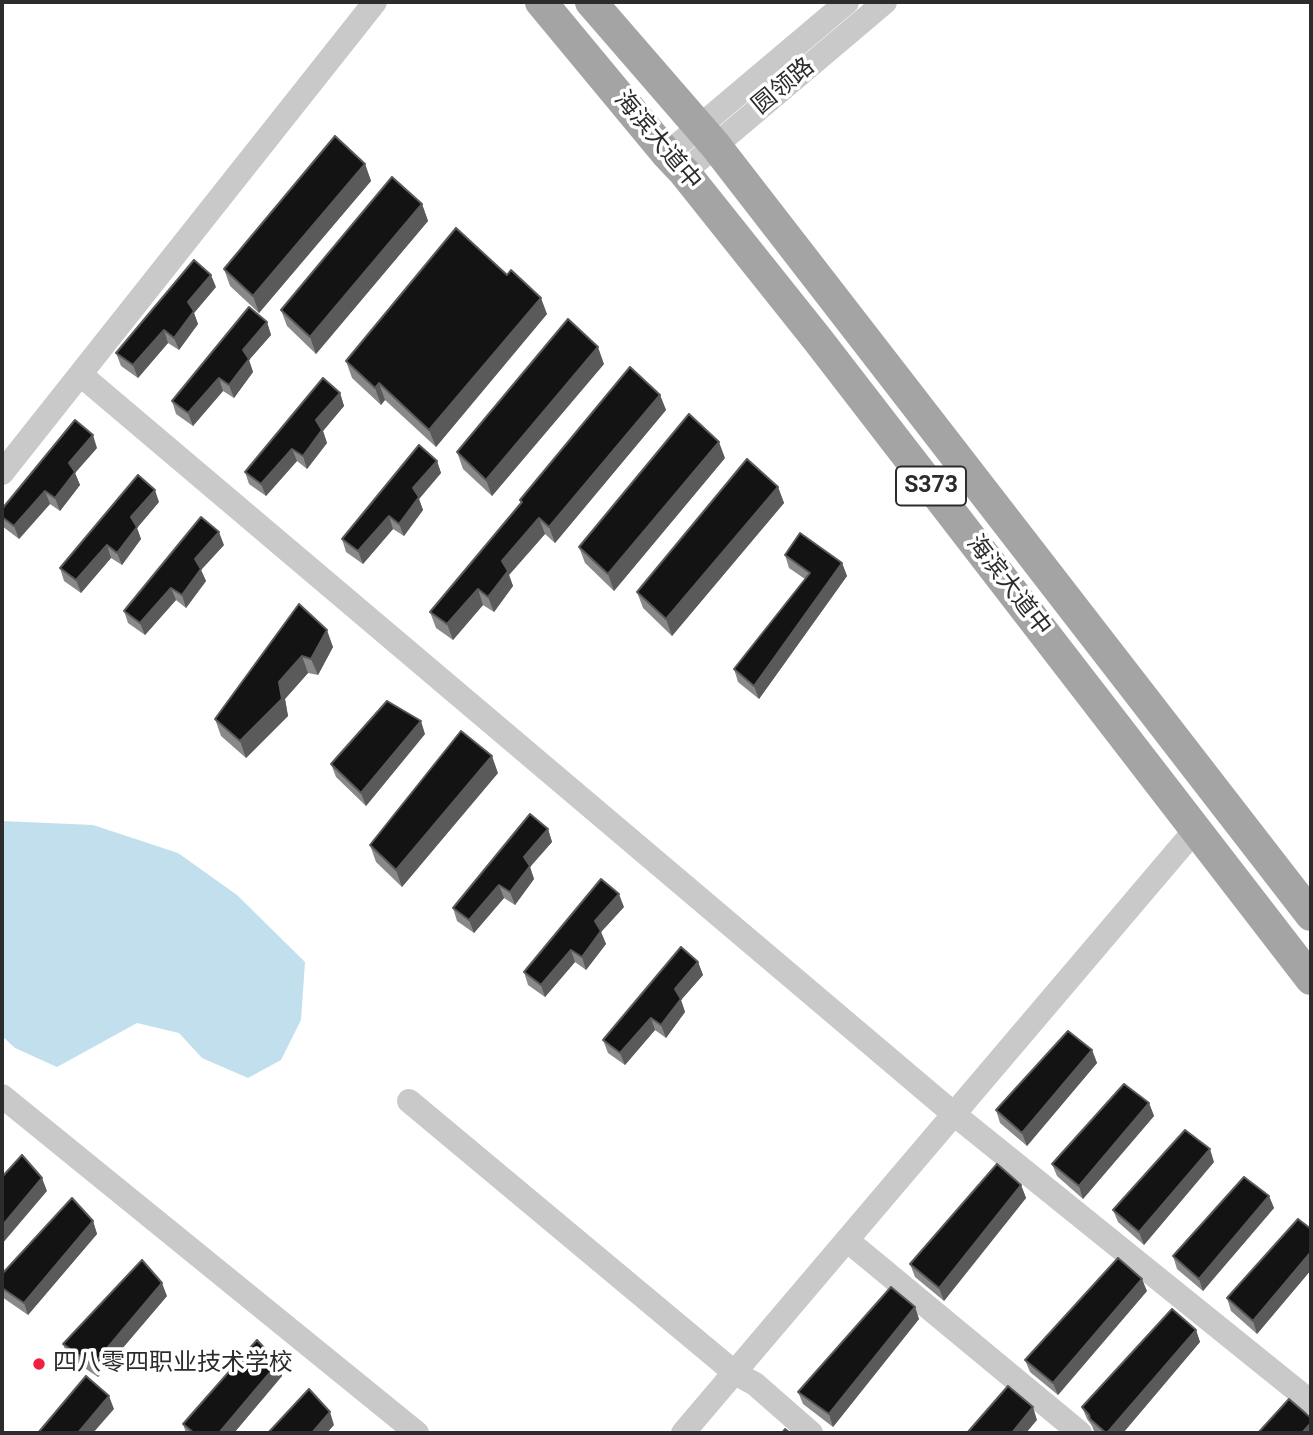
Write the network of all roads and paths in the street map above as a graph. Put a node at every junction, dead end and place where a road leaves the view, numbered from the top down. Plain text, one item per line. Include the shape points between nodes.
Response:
1 (375, 2) edge
2 (541, 2) edge
3 (591, 2) edge
4 (847, 2) edge
5 (885, 2) edge
6 (708, 136) junction
7 (675, 163) junction
8 (81, 375) junction
9 (2, 473) edge
10 (1196, 829) junction
11 (1308, 904) edge
12 (1311, 979) edge
13 (2, 1097) edge
14 (409, 1101) dead end
15 (955, 1115) junction
16 (848, 1241) junction
17 (735, 1373) junction
18 (1311, 1402) edge
19 (417, 1433) edge
20 (683, 1433) edge
21 (811, 1433) edge
22 (1080, 1433) edge

1 - 8 street
2 - 7 main road, 海滨大道中 / S373
3 - 6 main road, 海滨大道中 / S373
4 - 6 street, 圆领路
5 - 6 street, 圆领路
6 - 7 street, 圆领路
6 - 11 main road, 海滨大道中 / S373
7 - 10 main road, 海滨大道中 / S373 via 818,340
8 - 9 street
8 - 15 street
10 - 12 main road, 海滨大道中 / S373
10 - 15 street
13 - 19 street
14 - 17 street
15 - 16 street
15 - 18 street
16 - 17 street
16 - 22 street
17 - 20 street
17 - 21 street via 755,1384

